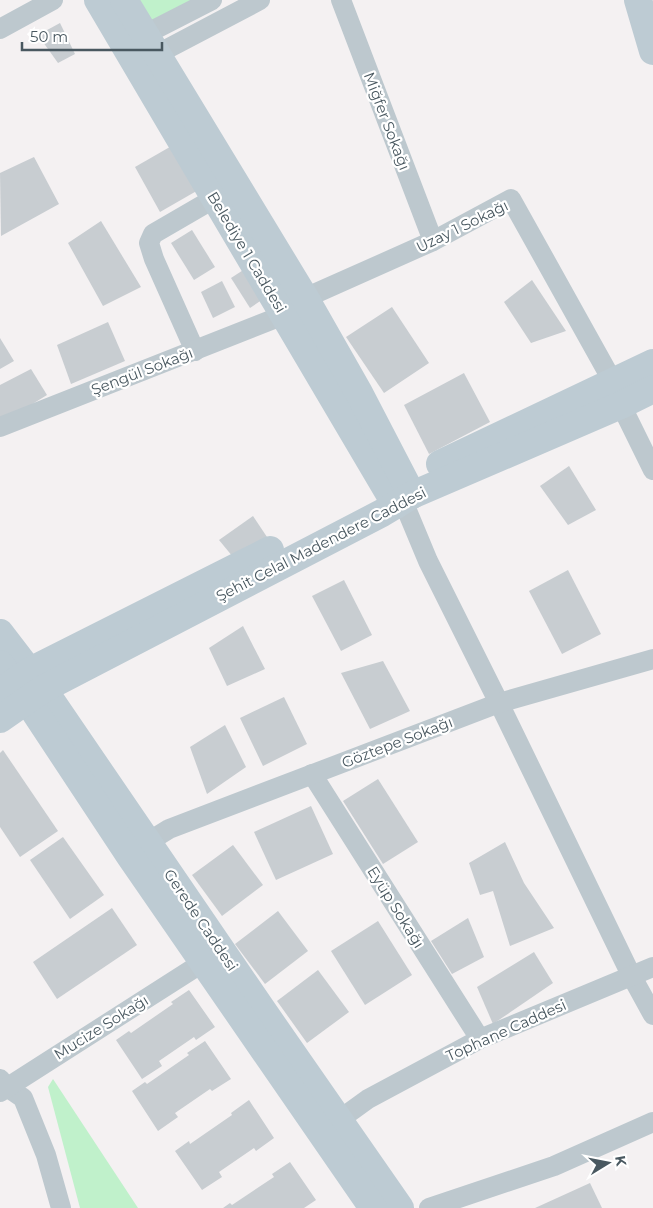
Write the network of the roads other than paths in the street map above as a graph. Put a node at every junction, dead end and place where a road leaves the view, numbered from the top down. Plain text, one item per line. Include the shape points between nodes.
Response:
1 (53, 0) edge
2 (98, 0) edge
3 (212, 0) edge
4 (260, 0) edge
5 (341, 0) edge
6 (638, 0) edge
7 (130, 2) edge
8 (0, 29) edge
9 (142, 49) junction
10 (653, 51) edge
11 (215, 198) junction
12 (433, 241) junction
13 (305, 298) junction
14 (284, 315) junction
15 (195, 351) junction
16 (653, 363) edge
17 (653, 389) edge
18 (617, 394) junction
19 (0, 427) edge
20 (653, 470) edge
21 (400, 494) junction
22 (0, 633) edge
23 (653, 659) edge
24 (19, 683) edge
25 (499, 703) junction
26 (0, 719) edge
27 (312, 774) junction
28 (139, 849) junction
29 (202, 963) junction
30 (653, 967) edge
31 (632, 976) junction
32 (653, 1015) edge
33 (480, 1039) junction
34 (2, 1086) edge
35 (653, 1122) edge
36 (330, 1126) junction
37 (61, 1208) edge
38 (372, 1208) edge
39 (400, 1208) edge
40 (429, 1208) edge

1 - 8 street
2 - 9 street, Belediye 1 Caddesi
3 - 9 street
4 - 9 street
5 - 12 street, Miğfer Sokağı
6 - 10 street
7 - 9 street, Belediye 1 Caddesi
9 - 11 street, Belediye 1 Caddesi
9 - 13 street, Belediye 1 Caddesi
11 - 14 street, Belediye 1 Caddesi
11 - 15 street via 153,234 149,243
12 - 13 street, Uzay 1 Sokağı
12 - 18 street, Uzay 1 Sokağı via 511,199
13 - 21 street, Belediye 1 Caddesi via 359,393
14 - 15 street, Şengül Sokağı
14 - 21 street, Belediye 1 Caddesi
15 - 19 street, Şengül Sokağı
16 - 18 street, Şehit Celal Madendere Caddesi
17 - 18 street, Şehit Celal Madendere Caddesi
18 - 20 street
18 - 21 street, Şehit Celal Madendere Caddesi
21 - 24 street, Şehit Celal Madendere Caddesi
21 - 25 street via 428,561
22 - 24 street, Gerede Caddesi
23 - 25 street, Göztepe Sokağı
24 - 26 street, Şehit Celal Madendere Caddesi
24 - 28 street, Gerede Caddesi
25 - 27 street, Göztepe Sokağı
25 - 31 street
27 - 28 street, Göztepe Sokağı via 169,829
27 - 33 street, Eyüp Sokağı
28 - 29 street, Gerede Caddesi
28 - 36 street, Gerede Caddesi
29 - 34 street, Mucize Sokağı
29 - 36 street, Gerede Caddesi
30 - 31 street, Tophane Caddesi
31 - 32 street
31 - 33 street, Tophane Caddesi
33 - 36 street, Tophane Caddesi via 368,1099
34 - 37 street via 23,1098 46,1155
35 - 40 street via 554,1166
36 - 38 street, Gerede Caddesi
36 - 39 street, Gerede Caddesi

